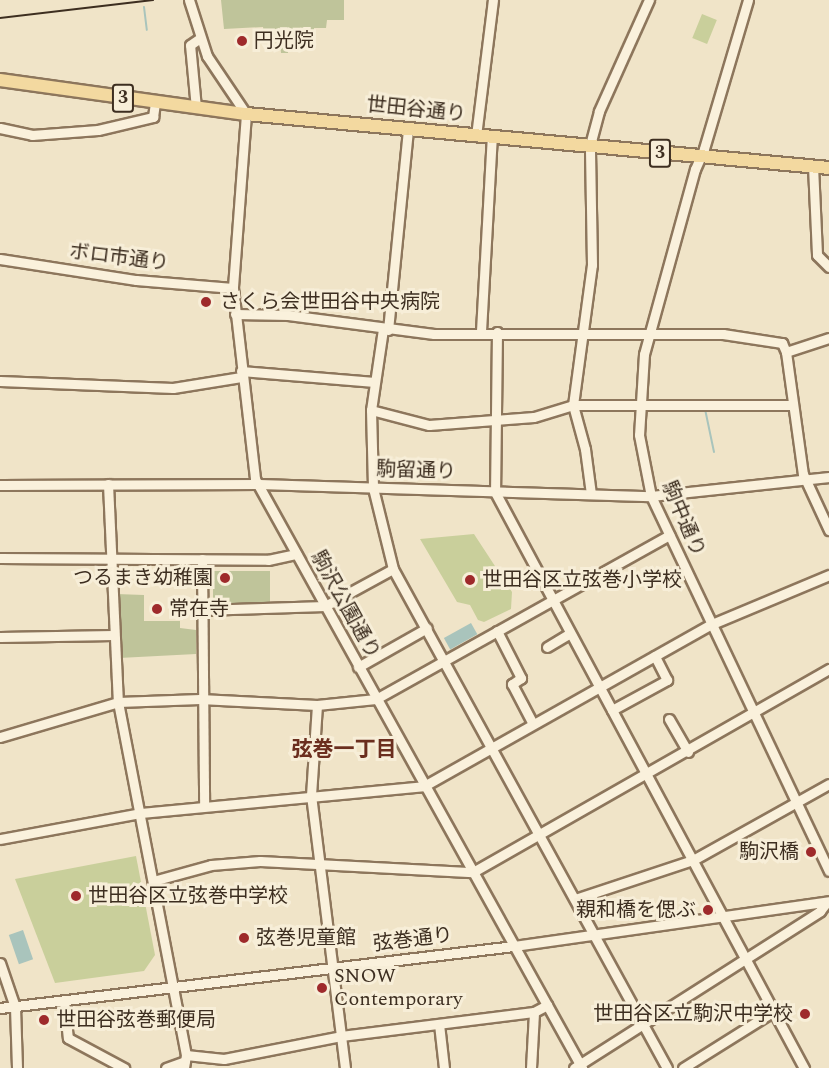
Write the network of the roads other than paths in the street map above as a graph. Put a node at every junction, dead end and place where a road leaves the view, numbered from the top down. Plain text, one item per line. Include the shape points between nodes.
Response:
1 (189, 0) edge
2 (493, 0) edge
3 (649, 0) edge
4 (748, 0) edge
5 (199, 39) junction
6 (0, 80) edge
7 (155, 102) junction
8 (196, 108) junction
9 (246, 114) junction
10 (0, 128) edge
11 (408, 128) junction
12 (477, 136) junction
13 (492, 137) junction
14 (590, 145) junction
15 (699, 158) junction
16 (813, 166) junction
17 (829, 168) edge
18 (0, 259) edge
19 (829, 267) edge
20 (233, 288) junction
21 (235, 314) junction
22 (386, 329) junction
23 (481, 331) junction
24 (497, 332) junction
25 (650, 334) junction
26 (584, 336) junction
27 (829, 338) edge
28 (786, 352) junction
29 (241, 374) junction
30 (0, 381) edge
31 (375, 382) junction
32 (573, 405) junction
33 (638, 405) junction
34 (793, 405) junction
35 (371, 410) junction
36 (496, 420) junction
37 (829, 477) edge
38 (805, 480) junction
39 (108, 484) junction
40 (259, 484) junction
41 (0, 485) edge
42 (373, 488) junction
43 (495, 492) junction
44 (591, 494) junction
45 (651, 496) junction
46 (829, 530) edge
47 (669, 535) junction
48 (296, 554) junction
49 (0, 558) edge
50 (111, 558) junction
51 (202, 559) junction
52 (393, 569) junction
53 (829, 575) edge
54 (553, 600) junction
55 (325, 606) junction
56 (201, 610) junction
57 (711, 624) junction
58 (427, 628) junction
59 (497, 632) junction
60 (570, 633) junction
61 (113, 636) junction
62 (0, 637) edge
63 (547, 647) dead end
64 (654, 656) junction
65 (445, 661) junction
66 (358, 667) junction
67 (829, 669) edge
68 (600, 687) junction
69 (200, 699) junction
70 (376, 699) junction
71 (118, 702) junction
72 (317, 705) junction
73 (612, 710) junction
74 (754, 715) junction
75 (669, 719) dead end
76 (533, 724) junction
77 (0, 737) edge
78 (492, 747) junction
79 (688, 752) junction
80 (647, 775) junction
81 (829, 784) edge
82 (424, 786) junction
83 (311, 795) junction
84 (797, 804) junction
85 (204, 806) junction
86 (140, 813) junction
87 (540, 835) junction
88 (0, 839) edge
89 (693, 860) junction
90 (320, 863) junction
91 (829, 871) edge
92 (473, 872) junction
93 (153, 881) junction
94 (575, 899) junction
95 (828, 902) edge
96 (723, 916) junction
97 (594, 934) junction
98 (514, 946) junction
99 (747, 960) junction
100 (0, 963) edge
101 (332, 967) junction
102 (173, 988) junction
103 (64, 1001) junction
104 (548, 1005) junction
105 (15, 1007) junction
106 (0, 1008) edge
107 (774, 1011) junction
108 (534, 1012) junction
109 (439, 1023) junction
110 (644, 1025) junction
111 (341, 1036) junction
112 (185, 1062) edge
113 (579, 1067) edge
114 (18, 1068) edge
115 (124, 1068) edge
116 (166, 1068) edge
117 (345, 1068) edge
118 (444, 1068) edge
119 (531, 1068) edge
120 (667, 1068) edge
121 (683, 1068) edge
122 (804, 1068) edge

1 - 5 street
2 - 12 street
3 - 14 street via 599,111
4 - 15 street, 駒中通り
5 - 8 street via 190,45
5 - 9 street via 220,80
6 - 7 main road, 世田谷通り / 3
7 - 8 main road, 世田谷通り / 3
7 - 10 street via 153,117 98,130 32,135
8 - 9 main road, 世田谷通り / 3
9 - 11 main road, 世田谷通り / 3
9 - 20 street, 駒沢公園通り
11 - 12 main road, 世田谷通り / 3
11 - 22 street
12 - 13 main road, 世田谷通り / 3
13 - 14 main road, 世田谷通り / 3
13 - 23 street
14 - 15 main road, 世田谷通り / 3
14 - 26 street via 592,265
15 - 16 main road, 世田谷通り / 3
15 - 25 street, 駒中通り
16 - 17 main road, 世田谷通り / 3
16 - 19 street via 817,255
18 - 20 street, ボロ市通り via 136,280
20 - 21 street, 駒沢公園通り
21 - 22 street via 288,315
21 - 29 street, 駒沢公園通り
22 - 23 street via 445,334
22 - 31 street
23 - 24 street
24 - 26 street
24 - 36 street
25 - 26 street
25 - 28 street via 723,334 782,343
25 - 33 street, 駒中通り
26 - 32 street
27 - 28 street
28 - 34 street
29 - 30 street via 173,388
29 - 31 street
29 - 40 street, 駒沢公園通り via 253,473
31 - 35 street
32 - 33 street
32 - 36 street via 534,417
32 - 44 street
33 - 34 street
33 - 45 street, 駒中通り via 641,456
34 - 38 street
35 - 36 street via 429,425
35 - 42 street
36 - 43 street
37 - 38 street, 駒留通り
38 - 45 street, 駒留通り
38 - 46 street
39 - 40 street, 駒留通り
39 - 41 street, 駒留通り
39 - 50 street
40 - 42 street, 駒留通り
40 - 48 street, 駒沢公園通り
42 - 43 street, 駒留通り
42 - 52 street
43 - 44 street, 駒留通り
43 - 54 street
44 - 45 street, 駒留通り
45 - 47 street, 駒中通り
47 - 54 street
47 - 57 street, 駒中通り
48 - 51 street via 268,560
48 - 55 street, 駒沢公園通り
49 - 50 street
50 - 51 street
50 - 61 street
51 - 56 street
52 - 55 street
52 - 58 street
53 - 57 street
54 - 59 street
54 - 60 street
55 - 56 street
55 - 66 street, 駒沢公園通り
56 - 69 street
57 - 64 street
57 - 74 street, 駒中通り
58 - 65 street
58 - 66 street
59 - 65 street
59 - 76 street via 521,678 512,684
60 - 63 street
60 - 68 street
61 - 62 street
61 - 71 street
64 - 68 street
64 - 73 street via 667,680
65 - 70 street
65 - 78 street
66 - 70 street, 駒沢公園通り
67 - 74 street
68 - 73 street
68 - 76 street
69 - 71 street
69 - 72 street
69 - 85 street
70 - 72 street
70 - 82 street, 駒沢公園通り
71 - 77 street
71 - 86 street
72 - 83 street
73 - 80 street
74 - 79 street
74 - 84 street, 駒中通り
75 - 79 street
76 - 78 street
78 - 82 street
78 - 87 street
79 - 80 street
80 - 87 street
80 - 89 street
81 - 84 street
82 - 83 street
82 - 92 street, 駒沢公園通り
83 - 85 street
83 - 90 street
84 - 89 street
84 - 91 street, 駒中通り
85 - 86 street
86 - 88 street
86 - 93 street
87 - 92 street
87 - 94 street
89 - 94 street
89 - 96 street
90 - 92 street
90 - 93 street via 260,861 211,866
90 - 101 street
92 - 98 street, 駒沢公園通り
93 - 102 street
94 - 97 street
95 - 96 street, 弦巻通り
95 - 99 street
96 - 97 street, 弦巻通り
96 - 99 street
97 - 98 street, 弦巻通り
97 - 110 street
98 - 101 street, 弦巻通り
98 - 104 street, 駒沢公園通り
99 - 107 street
99 - 110 street
100 - 105 street
101 - 102 street, 弦巻通り
101 - 111 street
102 - 103 street, 弦巻通り
102 - 112 street
103 - 105 street, 弦巻通り
103 - 115 street via 68,1038
104 - 108 street
104 - 113 street, 駒沢公園通り
105 - 106 street, 弦巻通り
105 - 114 street
107 - 121 street
107 - 122 street
108 - 109 street
108 - 119 street
109 - 111 street
109 - 118 street
110 - 113 street
110 - 120 street
111 - 112 street via 224,1059
111 - 117 street
112 - 116 street

